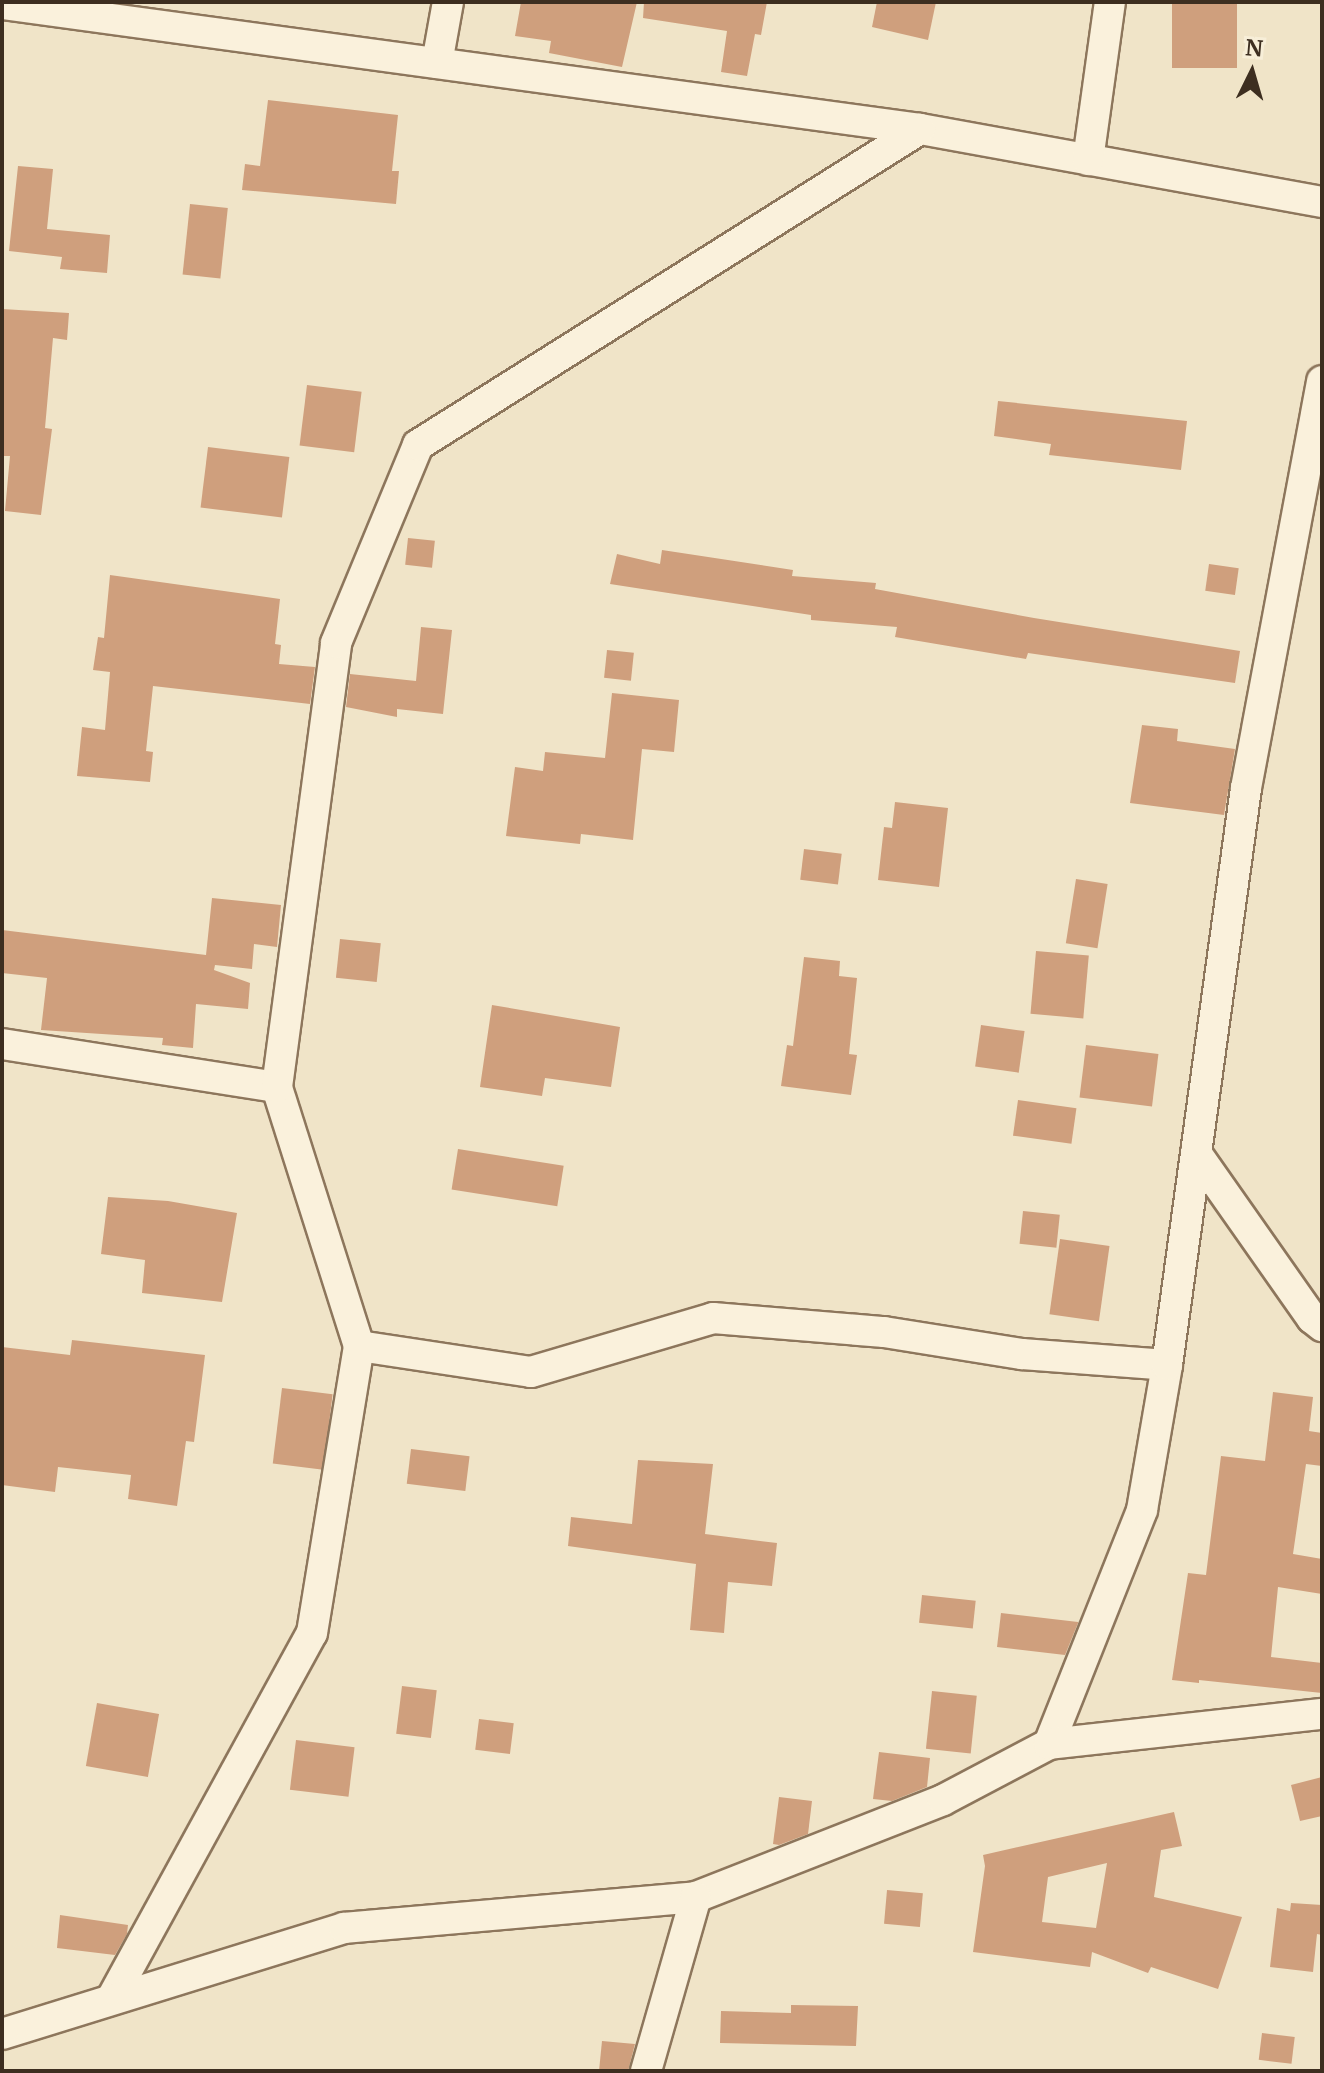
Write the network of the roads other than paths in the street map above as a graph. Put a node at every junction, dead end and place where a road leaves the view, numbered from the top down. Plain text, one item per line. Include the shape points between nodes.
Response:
1 (448, 2) edge
2 (1110, 2) edge
3 (2, 4) edge
4 (437, 63) junction
5 (920, 129) junction
6 (1088, 160) junction
7 (1322, 202) edge
8 (1322, 381) edge
9 (1314, 459) edge
10 (2, 1044) edge
11 (277, 1087) junction
12 (1196, 1153) junction
13 (1322, 1326) edge
14 (359, 1346) junction
15 (1167, 1365) junction
16 (1322, 1714) edge
17 (1049, 1744) junction
18 (696, 1897) junction
19 (112, 1998) junction
20 (2, 2034) edge
21 (646, 2071) edge

1 - 4 street
2 - 6 street
3 - 4 street
4 - 5 street
5 - 6 street
5 - 11 street via 418,445 336,643
6 - 7 street
8 - 9 street
9 - 12 street via 1246,788
10 - 11 street
11 - 14 street
12 - 13 street
12 - 15 street
14 - 15 street via 531,1372 713,1318
14 - 19 street via 312,1633
15 - 17 street via 1142,1510
16 - 17 street
17 - 18 street via 943,1800
18 - 19 street via 344,1928
18 - 21 street
19 - 20 street

